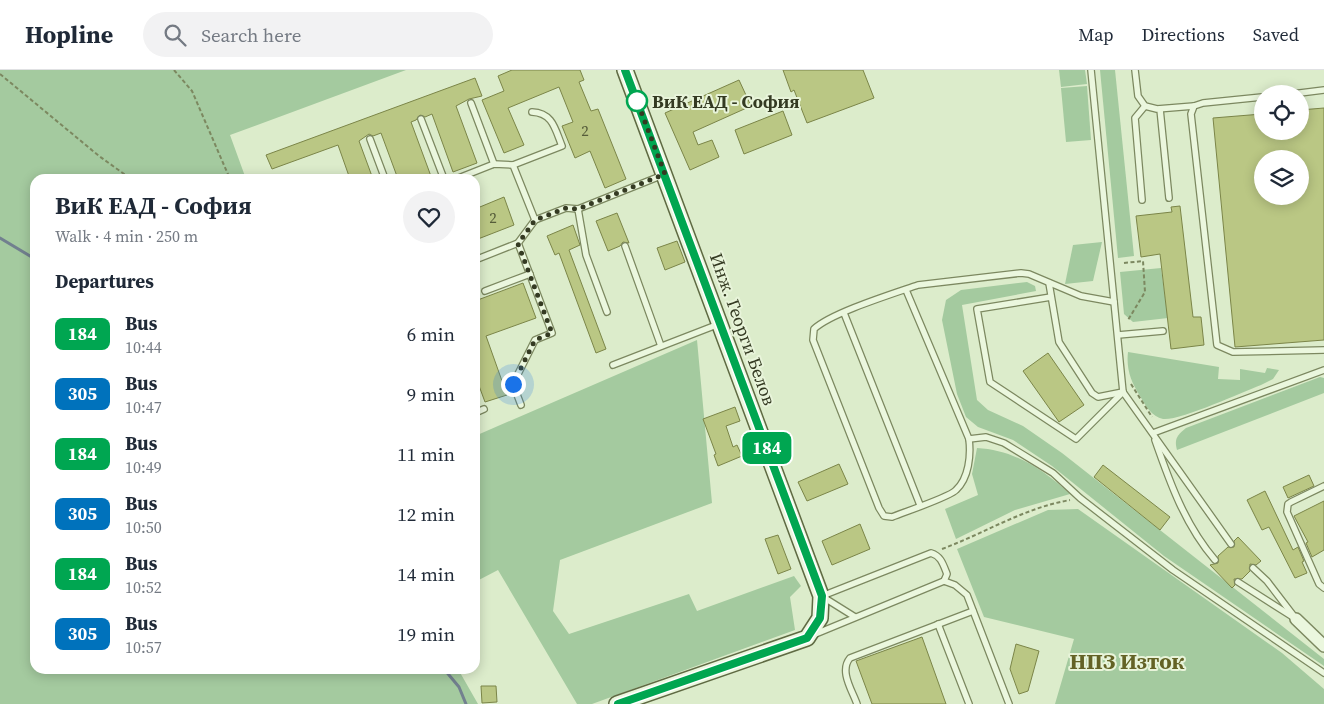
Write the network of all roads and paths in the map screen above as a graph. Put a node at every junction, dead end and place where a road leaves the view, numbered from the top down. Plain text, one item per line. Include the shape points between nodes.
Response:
1 (174, 70) edge
2 (625, 70) edge
3 (1091, 70) edge
4 (1135, 70) edge
5 (0, 74) edge
6 (1324, 90) edge
7 (1309, 92) edge
8 (1254, 98) edge
9 (471, 103) dead end
10 (1145, 106) junction
11 (1194, 106) junction
12 (1160, 108) junction
13 (532, 112) dead end
14 (421, 119) dead end
15 (370, 139) dead end
16 (494, 164) junction
17 (513, 165) junction
18 (124, 174) edge
19 (228, 174) edge
20 (383, 174) edge
21 (442, 174) edge
22 (469, 174) edge
23 (665, 174) junction
24 (1169, 198) dead end
25 (1142, 200) dead end
26 (578, 209) junction
27 (535, 220) junction
28 (518, 244) junction
29 (625, 246) dead end
30 (480, 258) edge
31 (1124, 264) dead end
32 (530, 274) junction
33 (1049, 283) junction
34 (906, 290) junction
35 (485, 291) dead end
36 (1052, 297) junction
37 (1114, 302) junction
38 (607, 312) dead end
39 (844, 313) junction
40 (1128, 320) dead end
41 (721, 323) junction
42 (1163, 331) dead end
43 (1118, 335) junction
44 (661, 346) junction
45 (1324, 350) edge
46 (613, 365) dead end
47 (1324, 370) edge
48 (1130, 382) dead end
49 (1123, 392) junction
50 (521, 405) dead end
51 (484, 409) dead end
52 (480, 411) edge
53 (1152, 417) dead end
54 (1153, 433) junction
55 (969, 438) junction
56 (1324, 486) edge
57 (1080, 498) junction
58 (920, 506) junction
59 (1231, 544) dead end
60 (930, 553) junction
61 (1215, 560) dead end
62 (1253, 568) dead end
63 (944, 581) junction
64 (1238, 582) dead end
65 (1324, 588) edge
66 (822, 596) junction
67 (973, 611) junction
68 (855, 617) junction
69 (1296, 619) junction
70 (938, 624) junction
71 (807, 638) junction
72 (1323, 643) edge
73 (1324, 673) edge
74 (617, 704) edge
75 (857, 704) edge
76 (969, 704) edge
77 (1009, 704) edge

1 - 19 path via 192,91
2 - 23 street, Инж. Георги Белов
3 - 37 lane
4 - 10 lane via 1138,96
5 - 18 path
6 - 7 lane
8 - 11 lane
9 - 16 lane
10 - 12 lane
10 - 25 lane via 1135,118
11 - 12 lane
11 - 45 lane via 1191,114 1217,345 1233,352
12 - 24 lane
13 - 17 lane via 542,112 551,119 562,146
14 - 21 lane
15 - 20 lane
16 - 17 lane
16 - 22 lane
17 - 27 lane
23 - 26 lane
23 - 41 street, Инж. Георги Белов
26 - 27 lane via 566,208
26 - 38 lane via 586,255
27 - 28 lane
28 - 30 lane
28 - 32 lane
29 - 44 lane
31 - 40 path via 1143,261 1145,292
32 - 35 lane
32 - 50 lane via 552,333 535,340 513,384
33 - 34 lane via 1021,273 918,285
33 - 36 lane
33 - 37 lane via 1081,296
34 - 39 lane
34 - 55 lane
36 - 49 lane via 1058,342 1092,393 1098,397
36 - 49 lane via 977,309 990,382 1076,439
37 - 43 lane
39 - 58 lane
39 - 58 lane via 822,322 814,329 813,340 879,508 884,516 892,517
41 - 44 lane
41 - 66 street, Инж. Георги Белов
42 - 43 lane
43 - 49 lane
44 - 46 lane
47 - 54 lane
48 - 53 path
49 - 54 lane
51 - 52 lane
54 - 59 lane
54 - 61 lane via 1189,522
55 - 57 lane via 986,437 1021,452 1053,473
55 - 58 lane via 970,454 964,478 956,491
56 - 65 lane via 1288,504 1287,512 1319,584
57 - 60 path via 1024,512 971,538
57 - 73 lane via 1173,570
60 - 63 lane via 942,561 947,574
60 - 66 lane
62 - 69 lane
63 - 67 lane via 967,595
63 - 68 lane
64 - 69 lane
66 - 68 lane
66 - 71 street, Инж. Георги Белов via 820,618
67 - 70 lane
67 - 77 lane
68 - 71 lane
69 - 72 street
70 - 75 lane via 850,658 844,670
70 - 76 lane
71 - 74 street

